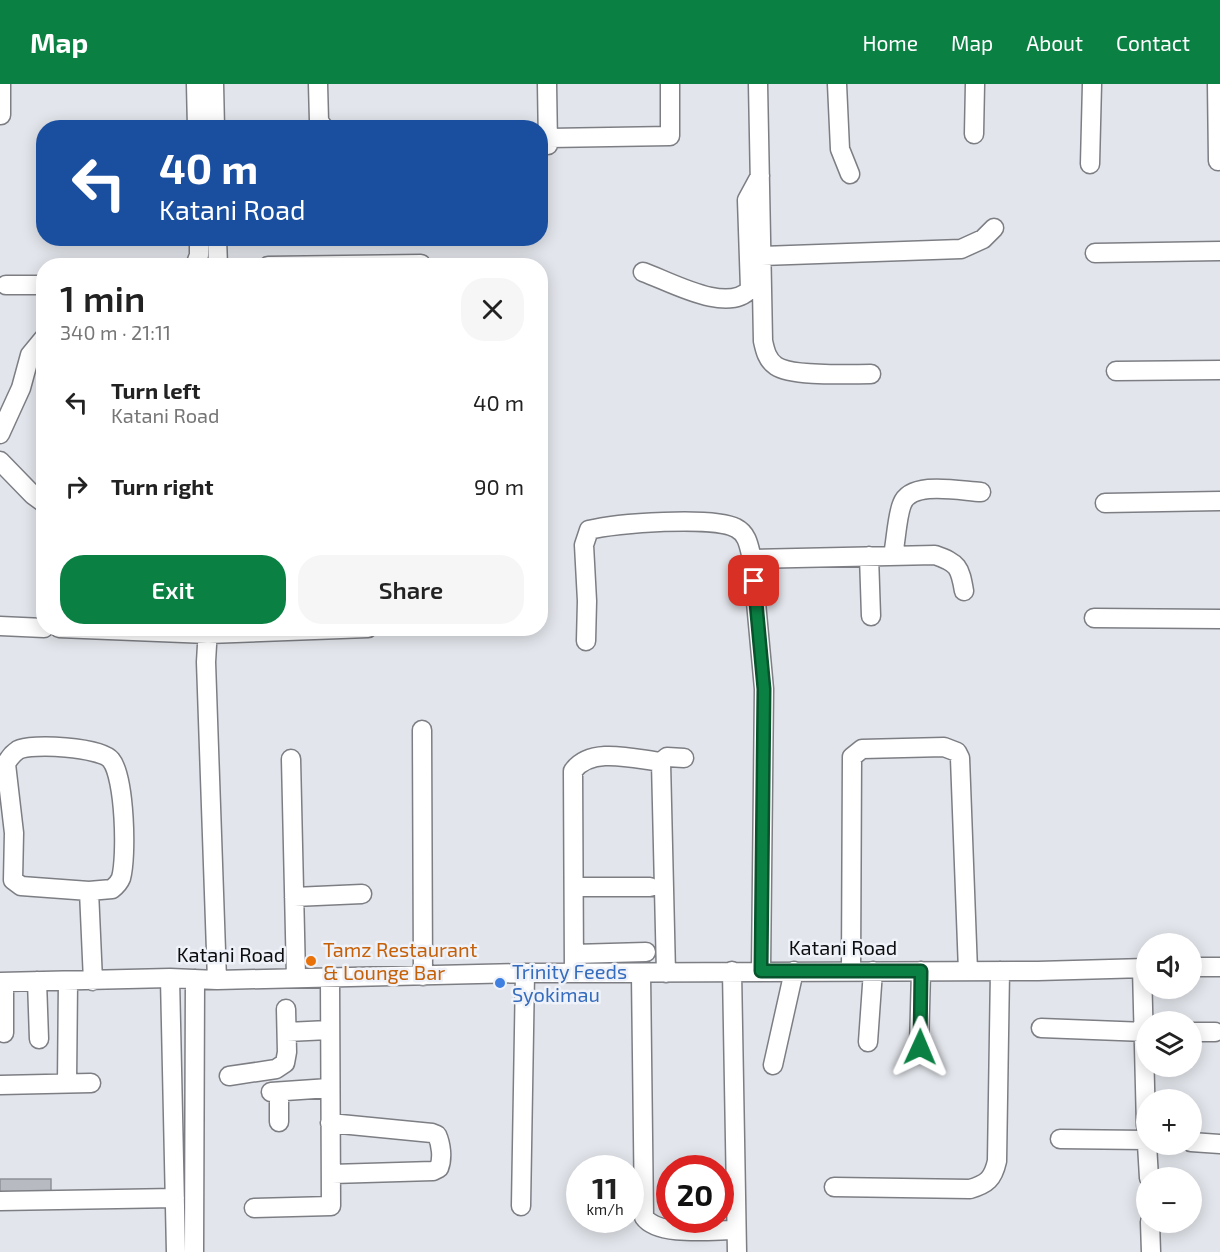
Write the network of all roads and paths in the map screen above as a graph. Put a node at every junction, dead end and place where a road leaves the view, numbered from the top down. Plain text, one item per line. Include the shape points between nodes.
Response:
1 (1, 84) edge
2 (196, 84) edge
3 (214, 84) edge
4 (318, 84) edge
5 (547, 84) edge
6 (670, 84) edge
7 (758, 84) edge
8 (837, 84) edge
9 (975, 84) edge
10 (1092, 84) edge
11 (1217, 84) edge
12 (1, 115) edge
13 (197, 120) edge
14 (215, 120) edge
15 (319, 120) edge
16 (974, 134) dead end
17 (1218, 161) dead end
18 (1090, 164) dead end
19 (761, 174) junction
20 (850, 174) dead end
21 (994, 228) dead end
22 (1220, 251) edge
23 (1095, 253) dead end
24 (762, 256) junction
25 (643, 272) dead end
26 (6, 285) dead end
27 (36, 285) edge
28 (36, 348) edge
29 (1220, 370) edge
30 (1116, 371) dead end
31 (871, 374) dead end
32 (0, 434) edge
33 (0, 461) edge
34 (981, 492) dead end
35 (36, 497) edge
36 (1220, 501) edge
37 (1105, 502) dead end
38 (893, 555) junction
39 (869, 556) junction
40 (752, 560) junction
41 (964, 591) dead end
42 (871, 616) dead end
43 (1094, 618) dead end
44 (1220, 619) edge
45 (0, 626) edge
46 (36, 628) edge
47 (208, 636) edge
48 (586, 641) dead end
49 (422, 730) dead end
50 (684, 758) dead end
51 (291, 759) dead end
52 (661, 762) junction
53 (574, 886) junction
54 (650, 887) dead end
55 (88, 891) junction
56 (362, 894) dead end
57 (294, 897) junction
58 (646, 952) dead end
59 (574, 954) junction
60 (1220, 967) edge
61 (1136, 968) edge
62 (1202, 968) edge
63 (732, 971) junction
64 (761, 971) junction
65 (794, 971) junction
66 (852, 971) junction
67 (873, 971) junction
68 (921, 971) junction
69 (968, 971) junction
70 (1000, 971) junction
71 (525, 973) junction
72 (574, 973) junction
73 (666, 973) junction
74 (641, 974) junction
75 (423, 975) junction
76 (296, 977) junction
77 (330, 977) junction
78 (170, 978) junction
79 (195, 979) junction
80 (217, 980) junction
81 (37, 981) junction
82 (68, 981) junction
83 (93, 981) junction
84 (2, 982) edge
85 (286, 1008) dead end
86 (1041, 1028) dead end
87 (329, 1030) junction
88 (286, 1032) junction
89 (1136, 1032) edge
90 (1202, 1032) edge
91 (1215, 1032) dead end
92 (4, 1033) dead end
93 (39, 1039) dead end
94 (868, 1042) dead end
95 (920, 1047) dead end
96 (773, 1065) dead end
97 (229, 1076) dead end
98 (67, 1083) junction
99 (91, 1083) dead end
100 (0, 1085) edge
101 (329, 1088) junction
102 (279, 1122) dead end
103 (330, 1123) junction
104 (1060, 1139) dead end
105 (1136, 1142) edge
106 (1202, 1143) edge
107 (1220, 1144) edge
108 (332, 1174) junction
109 (834, 1186) dead end
110 (175, 1198) junction
111 (0, 1201) edge
112 (521, 1206) dead end
113 (255, 1208) dead end
114 (736, 1230) junction
115 (1150, 1233) edge
116 (176, 1252) edge
117 (194, 1252) edge
118 (737, 1252) edge
119 (1150, 1252) edge

1 - 12 street
2 - 13 street
3 - 14 street
4 - 15 street
5 - 6 street via 549,142 670,136
7 - 19 street
8 - 20 street via 840,149
9 - 16 street
10 - 18 street
11 - 17 street
19 - 24 street
19 - 25 street via 747,200 750,289 745,295 713,297
21 - 24 street via 983,239 962,249
22 - 23 street
24 - 31 street via 763,341 767,356 777,366 798,372
26 - 27 street
28 - 32 street
29 - 30 street
33 - 35 street
34 - 38 street via 922,488 905,496
36 - 37 street
38 - 39 street
38 - 41 street via 935,555 950,560 961,573
39 - 40 street
39 - 42 street
40 - 48 street via 747,538 738,529 724,524 640,524 589,530 584,545
40 - 64 street via 764,689
43 - 44 street
45 - 46 street
47 - 80 street
49 - 75 street
50 - 52 street via 667,757
51 - 57 street
52 - 53 street via 601,756 579,762 573,771
52 - 73 street
53 - 54 street
53 - 59 street
55 - 55 street via 21,886 13,880 14,833 6,764 19,749 78,748 101,752 111,760 119,777 125,832 121,879 112,889
55 - 83 street
56 - 57 street
57 - 76 street
58 - 59 street
59 - 72 street
60 - 62 street
61 - 70 street, Katani Road
63 - 64 street, Katani Road
63 - 73 street, Katani Road
63 - 114 street
64 - 65 street, Katani Road
65 - 66 street, Katani Road
65 - 96 street
66 - 67 street, Katani Road
66 - 69 street via 852,758 862,749 944,747 957,752 960,758
67 - 68 street, Katani Road
67 - 94 street
68 - 69 street, Katani Road
68 - 95 street
69 - 70 street, Katani Road
70 - 109 street via 997,1161 989,1181 970,1189
71 - 72 street, Katani Road
71 - 75 street, Katani Road
71 - 112 street
72 - 74 street, Katani Road
73 - 74 street, Katani Road
74 - 114 street via 644,1217 657,1227 672,1230
75 - 77 street, Katani Road
76 - 77 street, Katani Road
76 - 80 street, Katani Road
77 - 87 street
78 - 79 street, Katani Road
78 - 83 street, Katani Road
78 - 110 street
79 - 80 street, Katani Road
79 - 117 street
81 - 82 street, Katani Road
81 - 84 street, Katani Road
81 - 93 street
82 - 83 street, Katani Road
82 - 98 street
84 - 92 street
85 - 88 street
86 - 89 street
87 - 88 street
87 - 101 street
88 - 97 street via 285,1063 276,1069
90 - 91 street
98 - 99 street
98 - 100 street
101 - 102 street via 275,1092
101 - 103 street
103 - 108 street
103 - 108 street via 432,1133 440,1142 441,1163 433,1171
104 - 105 street
106 - 107 street
108 - 113 street via 331,1206
110 - 111 street
110 - 116 street
114 - 118 street
115 - 119 street

